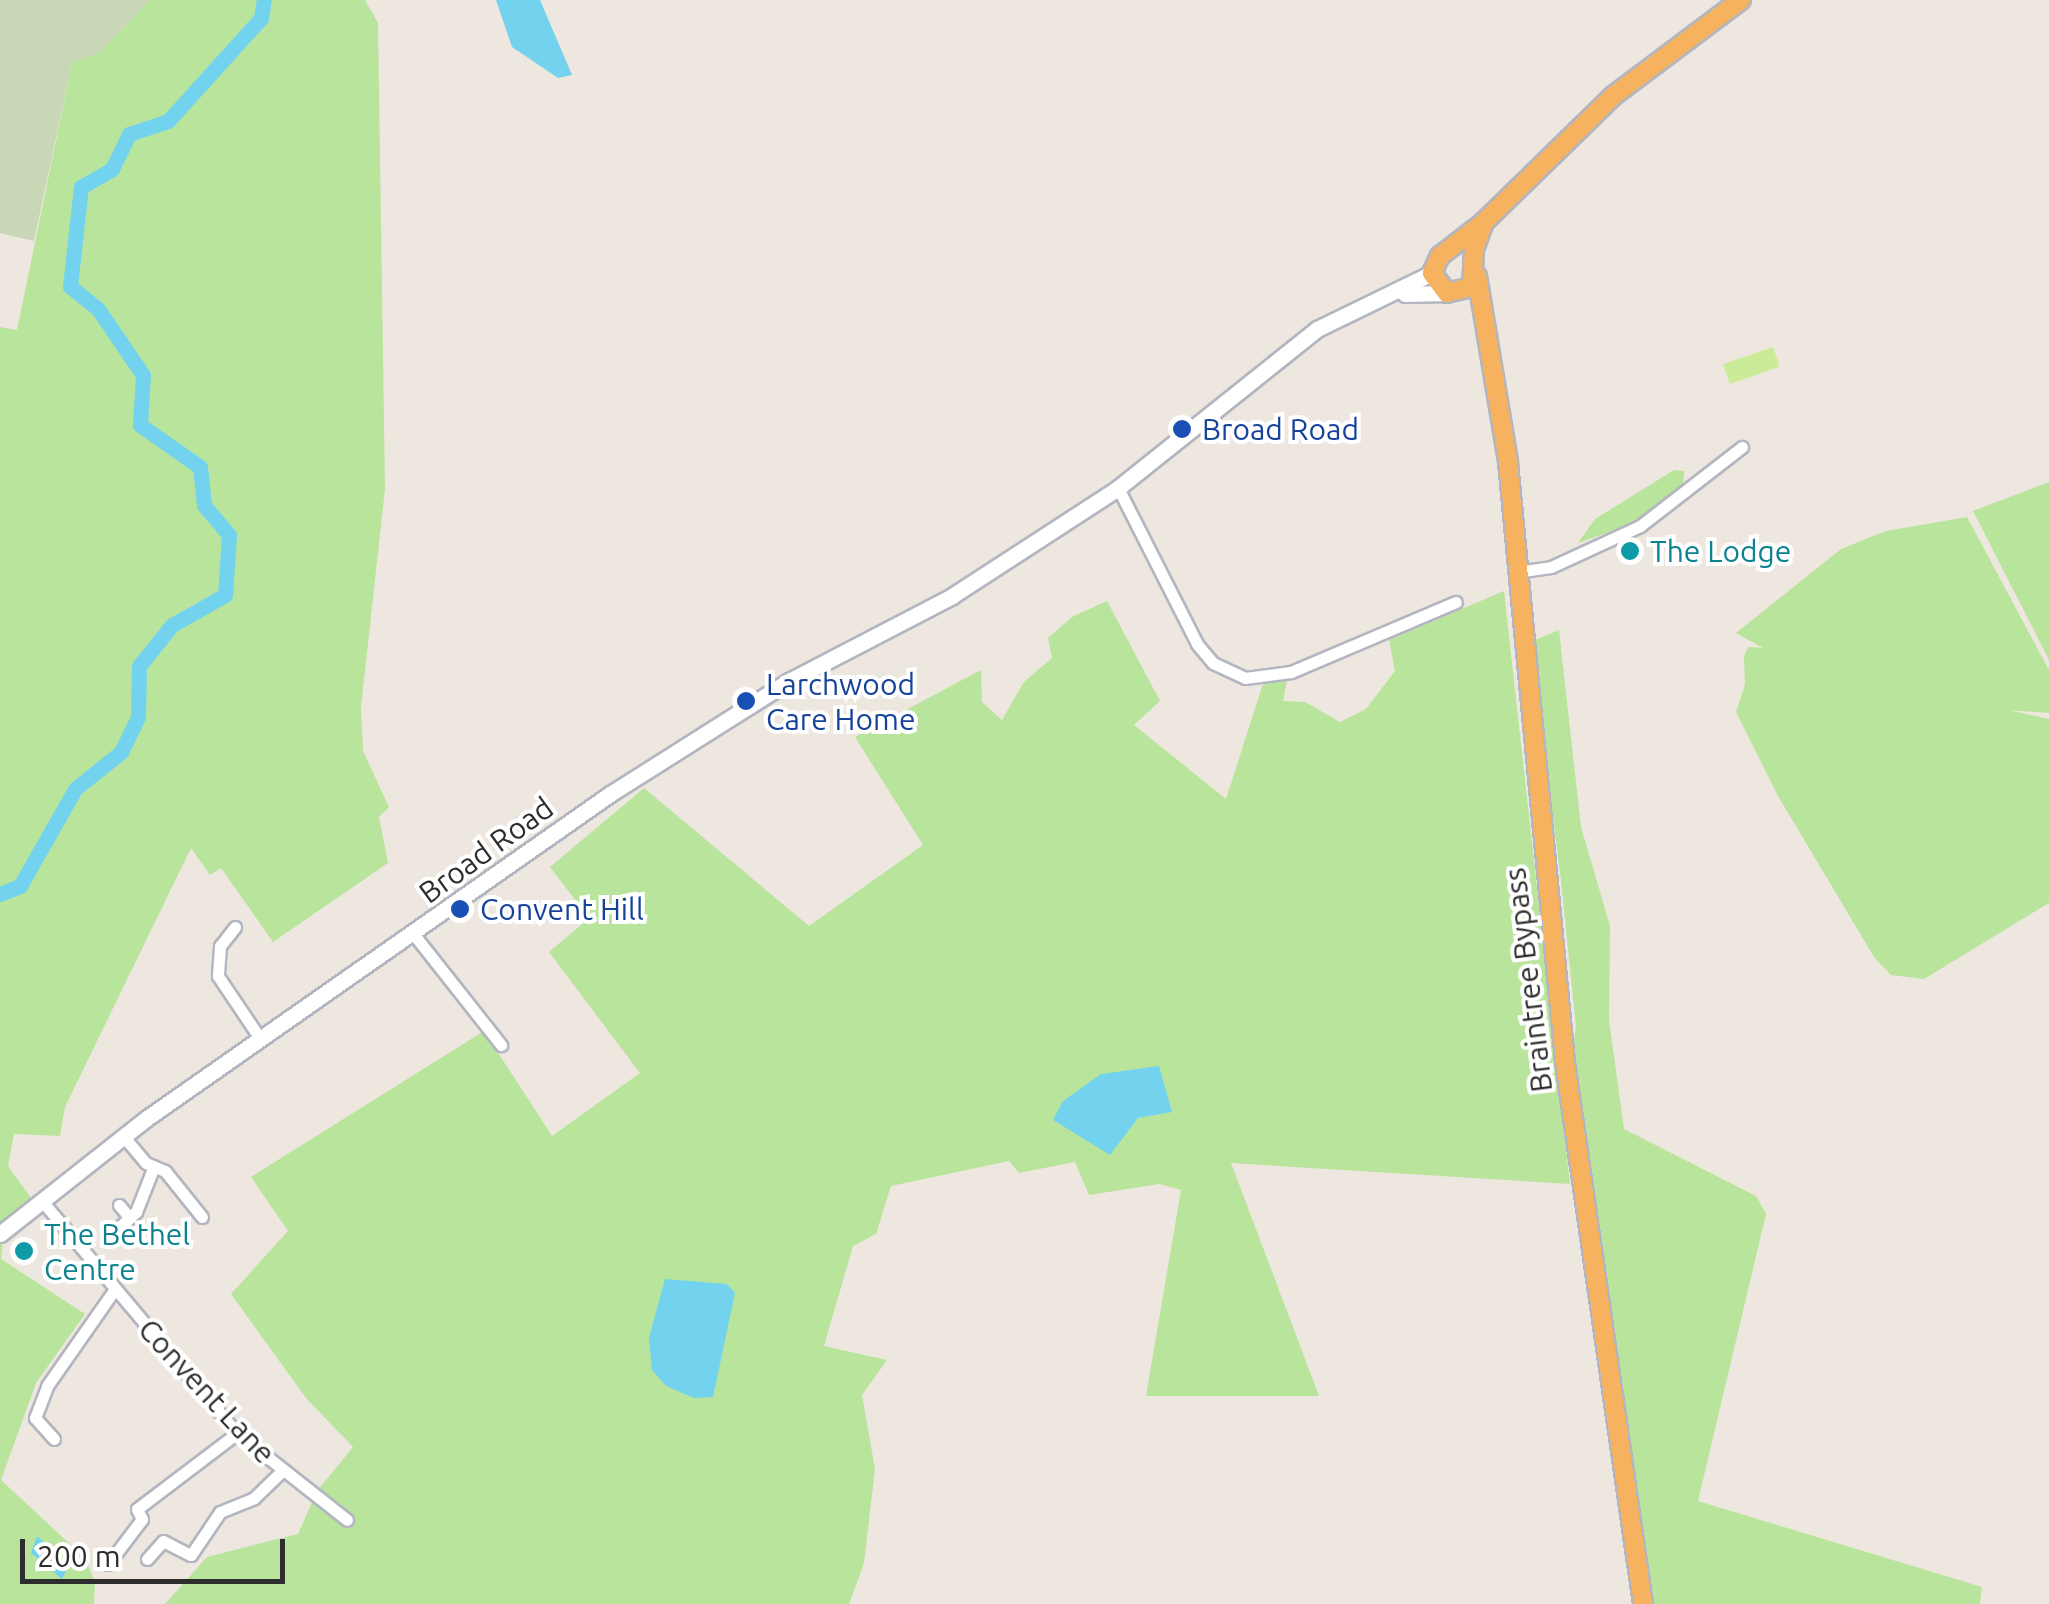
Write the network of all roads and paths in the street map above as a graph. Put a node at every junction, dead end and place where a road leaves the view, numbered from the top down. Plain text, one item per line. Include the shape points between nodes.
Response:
1 (1740, 0) edge
2 (1484, 222) junction
3 (1446, 250) junction
4 (1475, 267) junction
5 (1432, 273) junction
6 (1396, 294) junction
7 (1453, 294) junction
8 (1490, 348) junction
9 (1742, 447) dead end
10 (1118, 488) junction
11 (1516, 572) junction
12 (1456, 602) dead end
13 (235, 927) dead end
14 (414, 936) junction
15 (261, 1040) junction
16 (502, 1045) dead end
17 (124, 1137) junction
18 (154, 1166) junction
19 (42, 1201) junction
20 (119, 1205) dead end
21 (130, 1218) junction
22 (202, 1218) dead end
23 (116, 1230) dead end
24 (0, 1234) edge
25 (115, 1289) junction
26 (237, 1433) junction
27 (54, 1439) dead end
28 (281, 1472) junction
29 (347, 1520) dead end
30 (147, 1558) dead end
31 (116, 1559) dead end
32 (1642, 1604) edge

1 - 2 highway, Broad Road via 1614,96
2 - 3 highway, Broad Road
2 - 4 highway
3 - 4 highway
3 - 5 highway, Broad Road
4 - 7 highway
4 - 8 highway, Braintree Bypass
5 - 6 main road, Broad Road
5 - 7 highway
6 - 7 main road, Broad Road
6 - 10 main road, Broad Road via 1308,336
7 - 8 highway, Braintree Bypass
8 - 11 highway, Braintree Bypass
9 - 11 street via 1640,526 1552,566
10 - 12 street via 1197,644 1231,674 1274,678
10 - 14 main road, Broad Road via 929,610 803,672 695,738
11 - 32 highway, Braintree Bypass via 1565,1062
13 - 15 street via 220,946 218,976
14 - 15 main road
14 - 16 street
15 - 17 main road
17 - 18 street
17 - 19 main road
18 - 21 street
18 - 22 street
19 - 24 main road
19 - 25 street, Convent Lane
20 - 21 street
21 - 23 street
25 - 26 street, Convent Lane
25 - 27 street via 47,1386 35,1418
26 - 28 street, Convent Lane
26 - 31 street via 136,1509 142,1519
28 - 29 street, Convent Lane
28 - 30 street via 254,1498 220,1512 190,1555 162,1541

